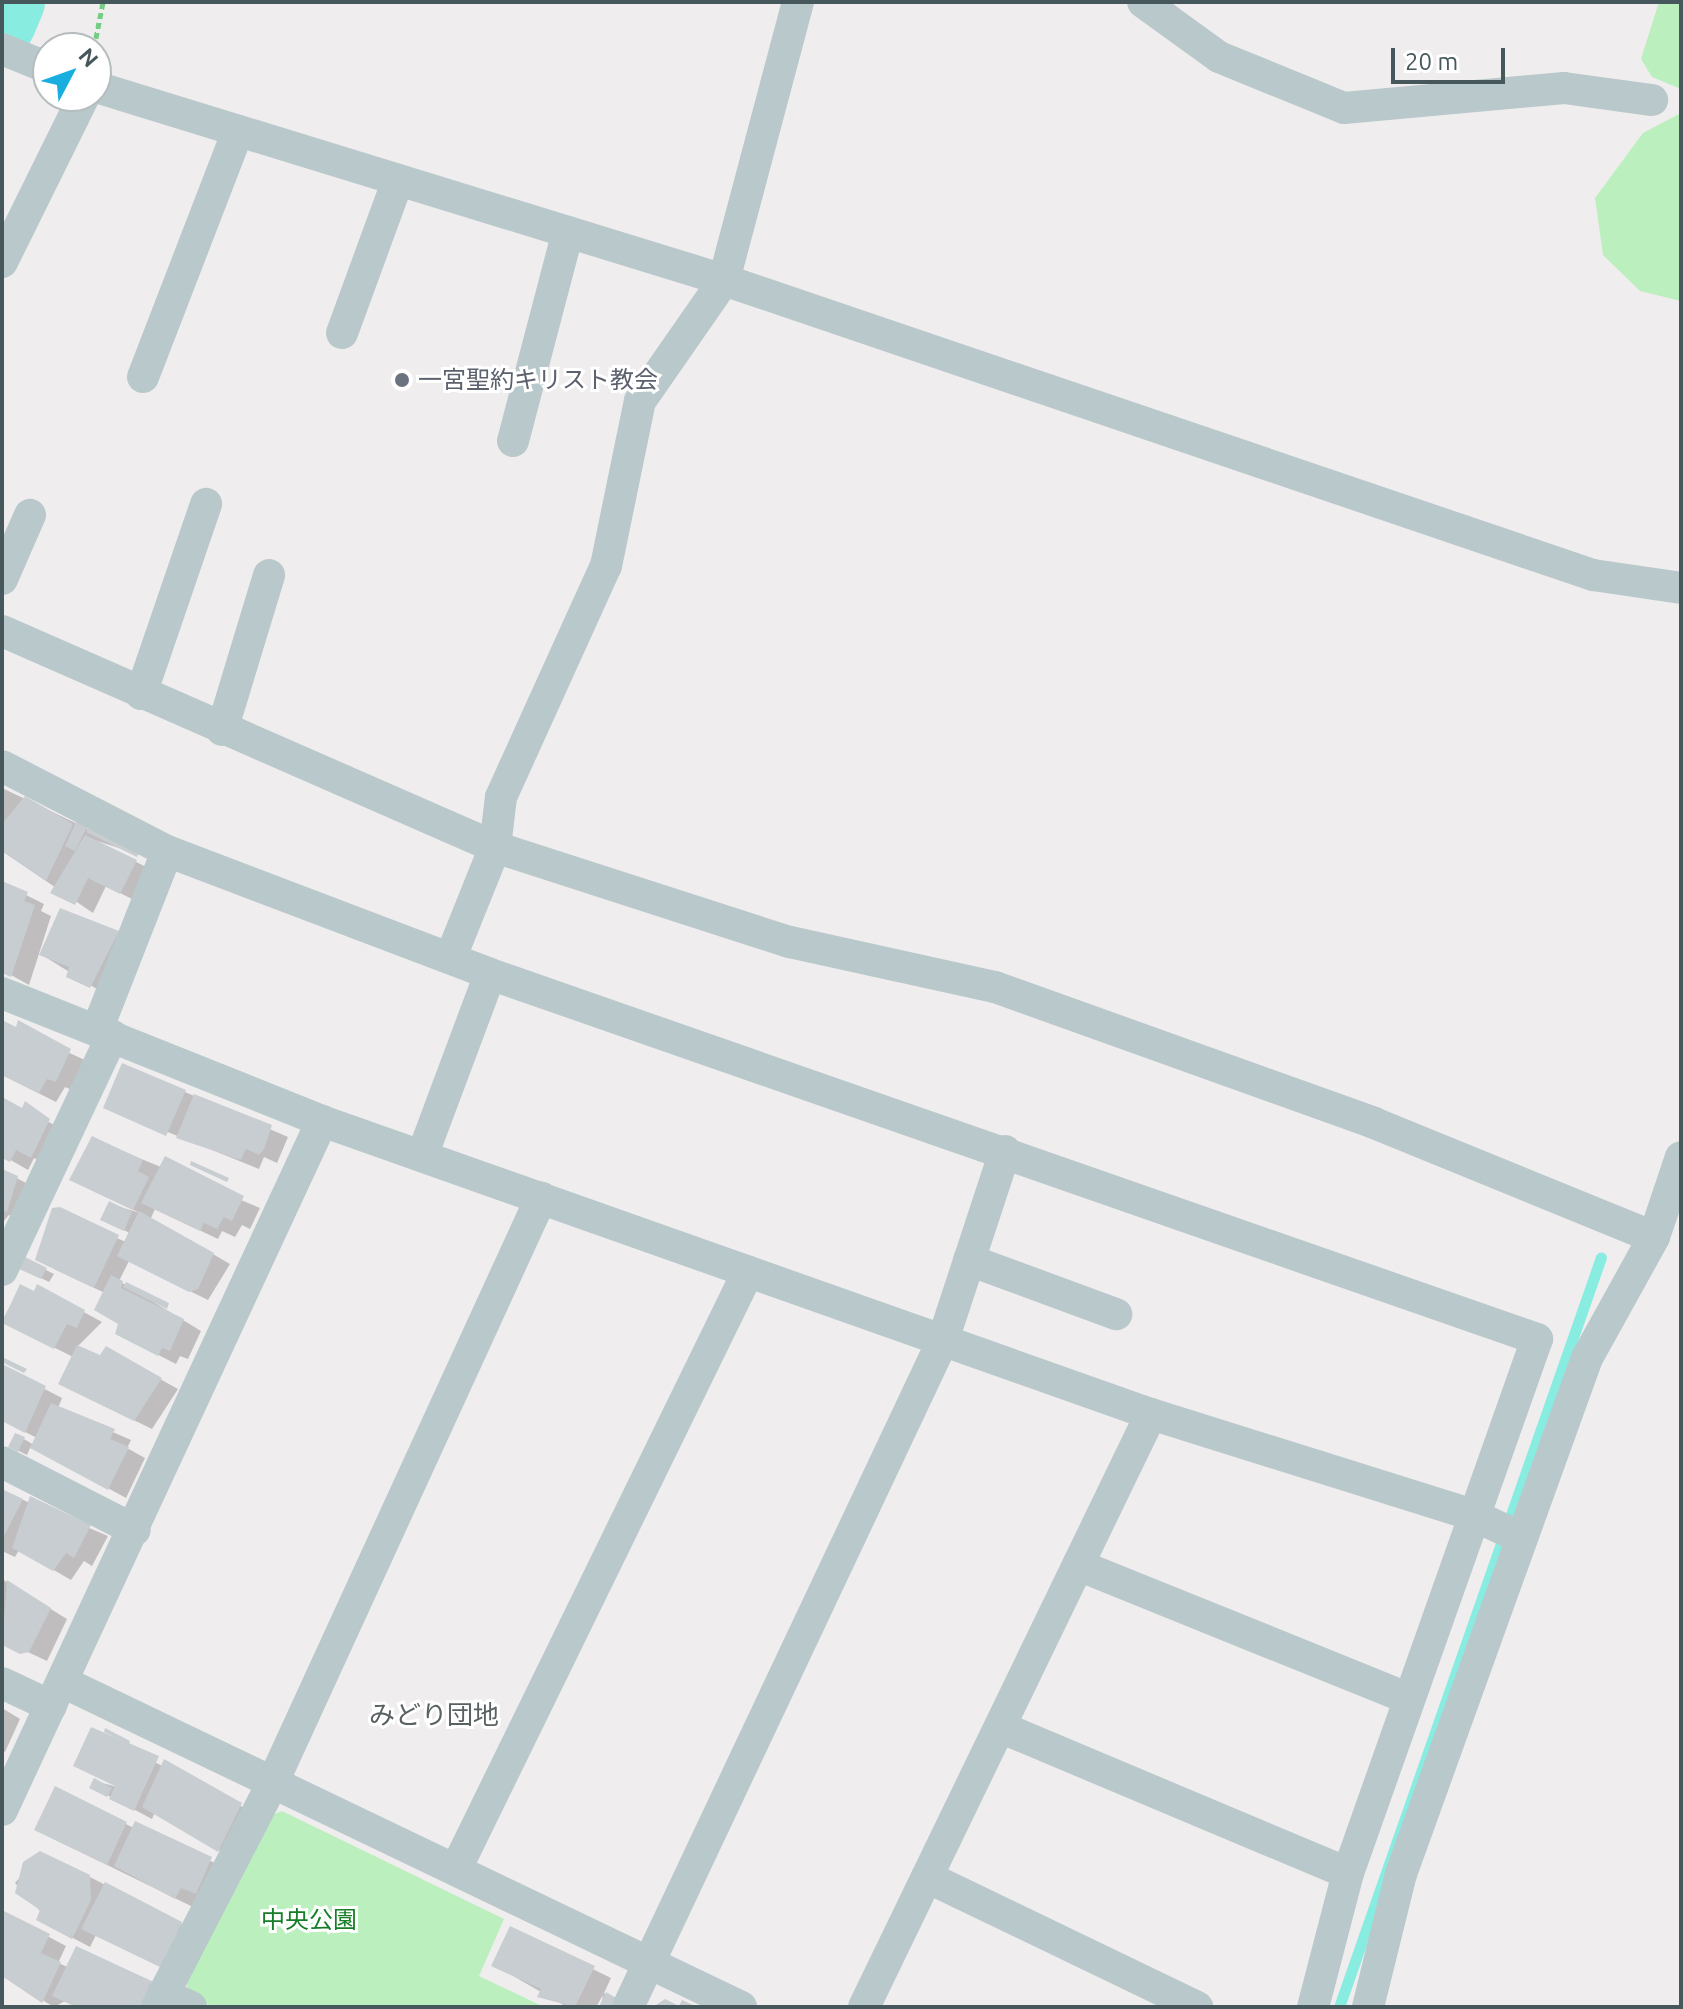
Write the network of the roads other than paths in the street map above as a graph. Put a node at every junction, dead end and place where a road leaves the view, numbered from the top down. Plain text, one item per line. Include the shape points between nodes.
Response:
1 (798, 2) edge
2 (1143, 2) edge
3 (2, 49) edge
4 (32, 61) edge
5 (112, 92) edge
6 (1652, 100) dead end
7 (76, 112) edge
8 (238, 131) junction
9 (398, 180) junction
10 (568, 232) junction
11 (2, 262) edge
12 (724, 280) junction
13 (342, 333) dead end
14 (143, 377) dead end
15 (513, 441) dead end
16 (206, 504) dead end
17 (30, 515) dead end
18 (269, 575) dead end
19 (2, 579) edge
20 (1681, 588) edge
21 (2, 631) edge
22 (141, 694) junction
23 (222, 730) junction
24 (2, 766) edge
25 (495, 847) junction
26 (167, 851) junction
27 (452, 954) junction
28 (490, 974) junction
29 (2, 993) edge
30 (104, 1033) junction
31 (322, 1121) junction
32 (1005, 1151) junction
33 (422, 1156) junction
34 (1681, 1157) edge
35 (541, 1198) junction
36 (1654, 1237) junction
37 (969, 1260) junction
38 (2, 1270) edge
39 (748, 1272) junction
40 (1116, 1314) dead end
41 (943, 1340) junction
42 (1151, 1414) junction
43 (2, 1462) edge
44 (1473, 1515) junction
45 (135, 1530) junction
46 (1522, 1538) junction
47 (1078, 1565) junction
48 (2, 1683) edge
49 (57, 1694) junction
50 (1409, 1699) junction
51 (1000, 1727) junction
52 (273, 1782) junction
53 (2, 1810) edge
54 (456, 1869) junction
55 (1348, 1873) junction
56 (927, 1877) junction
57 (649, 1962) junction
58 (170, 2003) edge
59 (628, 2007) edge
60 (741, 2007) edge
61 (864, 2007) edge
62 (1197, 2007) edge
63 (1313, 2007) edge
64 (1368, 2007) edge

1 - 12 street
2 - 6 street via 1219,57 1344,108 1564,88
3 - 4 street
5 - 8 street
7 - 11 street
8 - 9 street
8 - 14 street
9 - 10 street
9 - 13 street
10 - 12 street
10 - 15 street
12 - 20 street via 1593,575
12 - 25 street via 640,401 606,566 501,797
16 - 22 street
17 - 19 street
18 - 23 street
21 - 22 street
22 - 23 street
23 - 25 street
24 - 26 street
25 - 27 street
25 - 36 street via 790,942 995,987 1374,1123
26 - 27 street
26 - 30 street
27 - 28 street
28 - 32 street
28 - 33 street
29 - 30 street
30 - 31 street
30 - 38 street
31 - 33 street
31 - 45 street
32 - 37 street
32 - 44 street via 1537,1339
33 - 35 street
34 - 36 street
35 - 39 street
35 - 52 street
36 - 46 street via 1587,1358
37 - 40 street
37 - 41 street
39 - 41 street
39 - 54 street
41 - 42 street
41 - 57 street
42 - 44 street
42 - 47 street
43 - 45 street
44 - 46 street
44 - 50 street
45 - 49 street
46 - 64 street via 1401,1874
47 - 50 street
47 - 51 street
48 - 49 street
49 - 52 street
49 - 53 street
50 - 55 street
51 - 55 street
51 - 56 street
52 - 54 street
52 - 58 street
54 - 57 street
55 - 63 street
56 - 61 street
56 - 62 street
57 - 59 street
57 - 60 street

